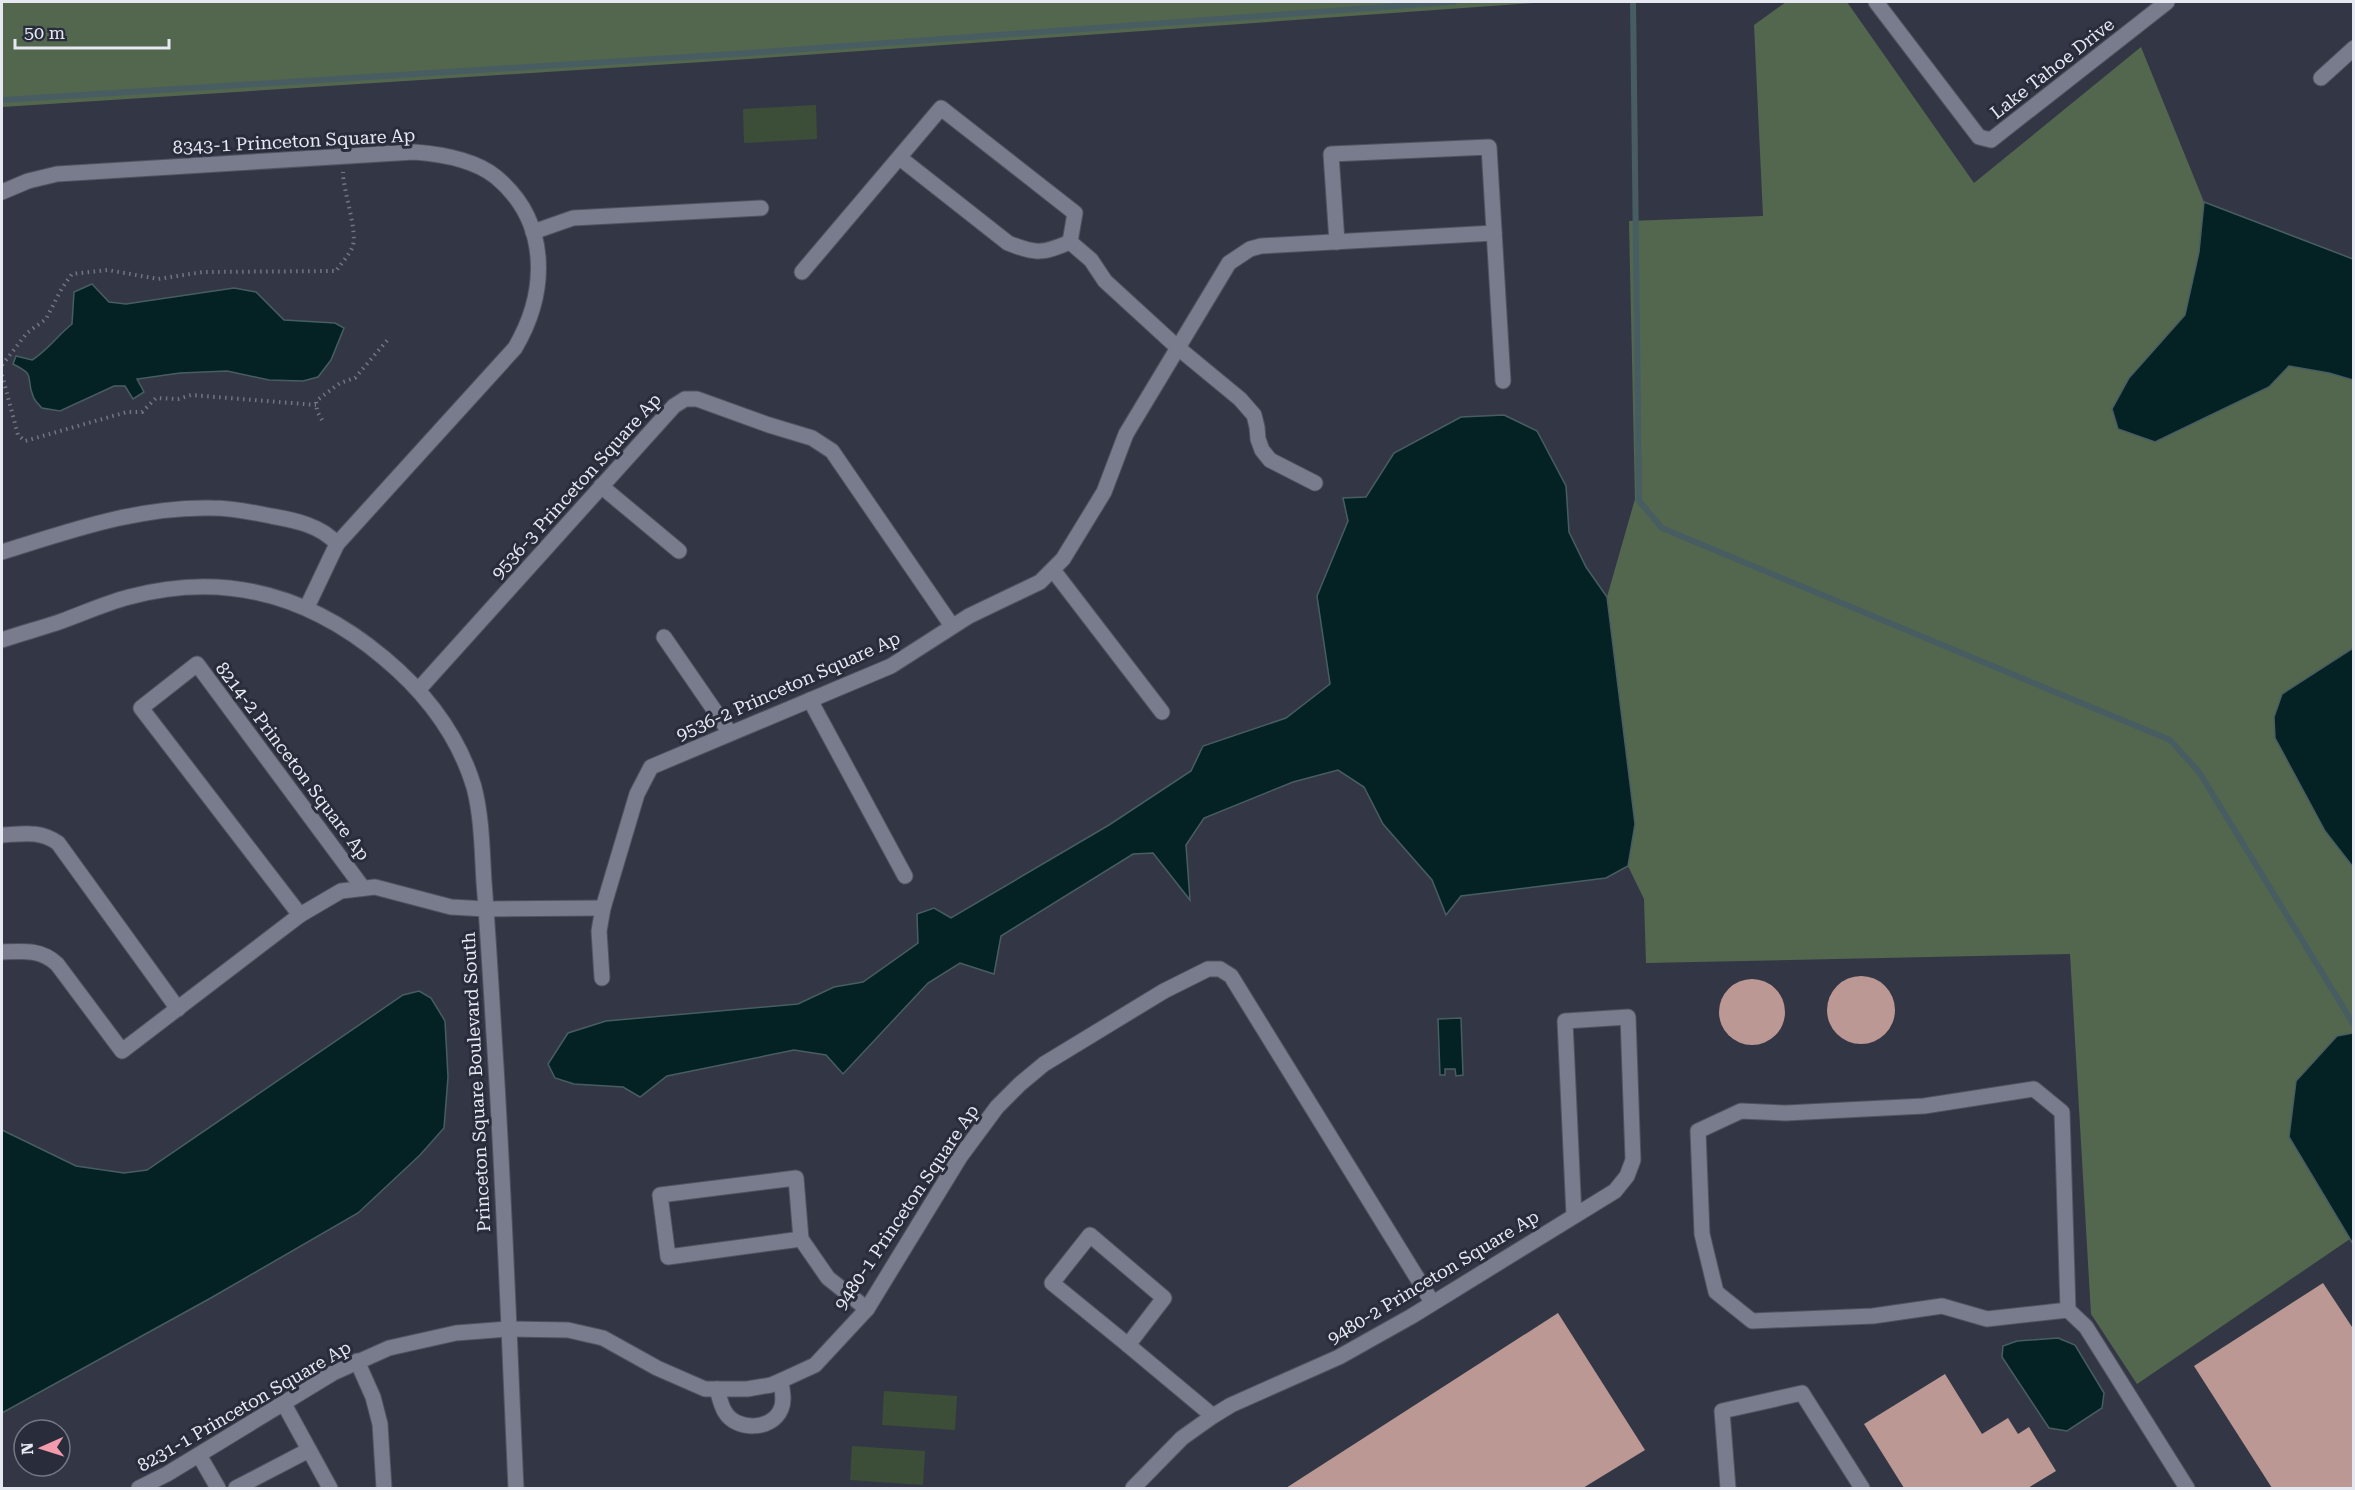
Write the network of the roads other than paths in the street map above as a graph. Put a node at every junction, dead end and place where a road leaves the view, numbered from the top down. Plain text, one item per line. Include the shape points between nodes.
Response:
1 (1876, 2) edge
2 (2167, 2) edge
3 (2354, 48) edge
4 (2321, 78) dead end
5 (900, 158) junction
6 (2, 192) edge
7 (761, 208) dead end
8 (534, 232) junction
9 (1494, 233) junction
10 (1070, 242) junction
11 (1336, 243) junction
12 (802, 272) dead end
13 (1177, 347) junction
14 (1503, 381) dead end
15 (1315, 483) dead end
16 (601, 486) junction
17 (338, 544) junction
18 (679, 551) dead end
19 (2, 552) edge
20 (1053, 570) junction
21 (307, 607) junction
22 (952, 626) junction
23 (664, 637) dead end
24 (2, 640) edge
25 (419, 689) junction
26 (810, 700) junction
27 (1162, 712) dead end
28 (730, 733) junction
29 (2, 835) edge
30 (904, 876) dead end
31 (363, 888) junction
32 (603, 908) junction
33 (486, 909) junction
34 (300, 915) junction
35 (2, 952) edge
36 (602, 978) dead end
37 (178, 1009) junction
38 (1574, 1216) junction
39 (801, 1239) junction
40 (1432, 1302) junction
41 (867, 1309) junction
42 (2068, 1310) junction
43 (508, 1329) junction
44 (1128, 1345) junction
45 (357, 1361) junction
46 (781, 1381) junction
47 (717, 1389) junction
48 (284, 1404) junction
49 (1213, 1416) junction
50 (309, 1450) junction
51 (200, 1455) junction
52 (139, 1488) edge
53 (218, 1488) edge
54 (236, 1488) edge
55 (330, 1488) edge
56 (384, 1488) edge
57 (516, 1488) edge
58 (1133, 1488) edge
59 (1728, 1488) edge
60 (1862, 1488) edge
61 (2187, 1488) edge

1 - 2 street, Lake Tahoe Drive via 1978,137 1991,140
3 - 4 street
5 - 10 street via 1008,243 1048,252
5 - 10 street via 941,108 1075,213
5 - 12 street
6 - 8 street, 8343-1 Princeton Square Ap via 57,174 414,152 441,154 495,176 525,213
7 - 8 street via 573,218
8 - 17 street, 8343-1 Princeton Square Ap via 539,272 536,302 515,348
9 - 11 street, 9536-2 Princeton Square Ap
9 - 11 street via 1489,147 1331,154
9 - 14 street
10 - 13 street via 1092,260 1105,281
11 - 13 street, 9536-2 Princeton Square Ap via 1250,249 1229,263
13 - 15 street via 1254,415 1258,439 1270,460
13 - 20 street, 9536-2 Princeton Square Ap via 1126,434 1104,492
16 - 18 street
16 - 22 street, 9536-3 Princeton Square Ap via 674,406 685,399 697,399 812,438 832,451
16 - 25 street, 9536-3 Princeton Square Ap
17 - 19 street via 331,536 299,521 205,508 135,514
17 - 21 street, 8343-1 Princeton Square Ap
20 - 22 street, 9536-2 Princeton Square Ap via 1040,582
20 - 27 street
21 - 24 street, Princeton Square Boulevard South via 243,590 179,588 127,598
21 - 25 street, Princeton Square Boulevard South via 358,636
22 - 26 street, 9536-2 Princeton Square Ap via 891,666
23 - 28 street
25 - 33 street, Princeton Square Boulevard South via 441,716 474,788
26 - 28 street, 9536-2 Princeton Square Ap
26 - 30 street
28 - 32 street, 9536-2 Princeton Square Ap via 651,767 636,794
29 - 37 street via 35,833 58,843
31 - 33 street via 387,889 450,906
31 - 34 street via 341,891
31 - 34 street, 8214-2 Princeton Square Ap via 197,664 141,708
32 - 33 street
32 - 36 street, 9536-2 Princeton Square Ap via 599,931
33 - 43 street, Princeton Square Boulevard South
34 - 37 street
35 - 37 street via 26,951 49,956 122,1051
38 - 38 street, 9480-2 Princeton Square Ap via 1615,1191 1633,1160 1628,1017 1565,1021
38 - 40 street, 9480-2 Princeton Square Ap
39 - 39 street via 795,1178 660,1195 668,1257
39 - 41 street via 828,1278
40 - 41 street, 9480-1 Princeton Square Ap via 1231,976 1220,969 1208,969 1164,991 1044,1064 1005,1099 960,1157
40 - 49 street, 9480-2 Princeton Square Ap via 1339,1357
41 - 46 street, 9480-1 Princeton Square Ap via 815,1365
42 - 42 street via 1987,1318 1942,1306 1873,1316 1752,1321 1716,1292 1702,1234 1698,1131 1740,1111 1924,1107 2034,1089 2062,1112
42 - 61 street via 2086,1327
43 - 45 street, 8231-1 Princeton Square Ap via 422,1340
43 - 47 street, 9480-1 Princeton Square Ap via 568,1330 603,1338 690,1384
43 - 57 street, Princeton Square Boulevard South
44 - 44 street via 1052,1283 1090,1235 1164,1298
44 - 49 street
45 - 48 street, 8231-1 Princeton Square Ap
45 - 56 street via 380,1424
46 - 47 street, 9480-1 Princeton Square Ap via 747,1389
46 - 47 street via 784,1401 780,1412 764,1425 734,1422 725,1412
48 - 50 street
48 - 51 street, 8231-1 Princeton Square Ap
49 - 58 street, 9480-2 Princeton Square Ap via 1182,1438
50 - 54 street
50 - 55 street
51 - 52 street, 8231-1 Princeton Square Ap
51 - 53 street
59 - 60 street via 1722,1411 1802,1393

